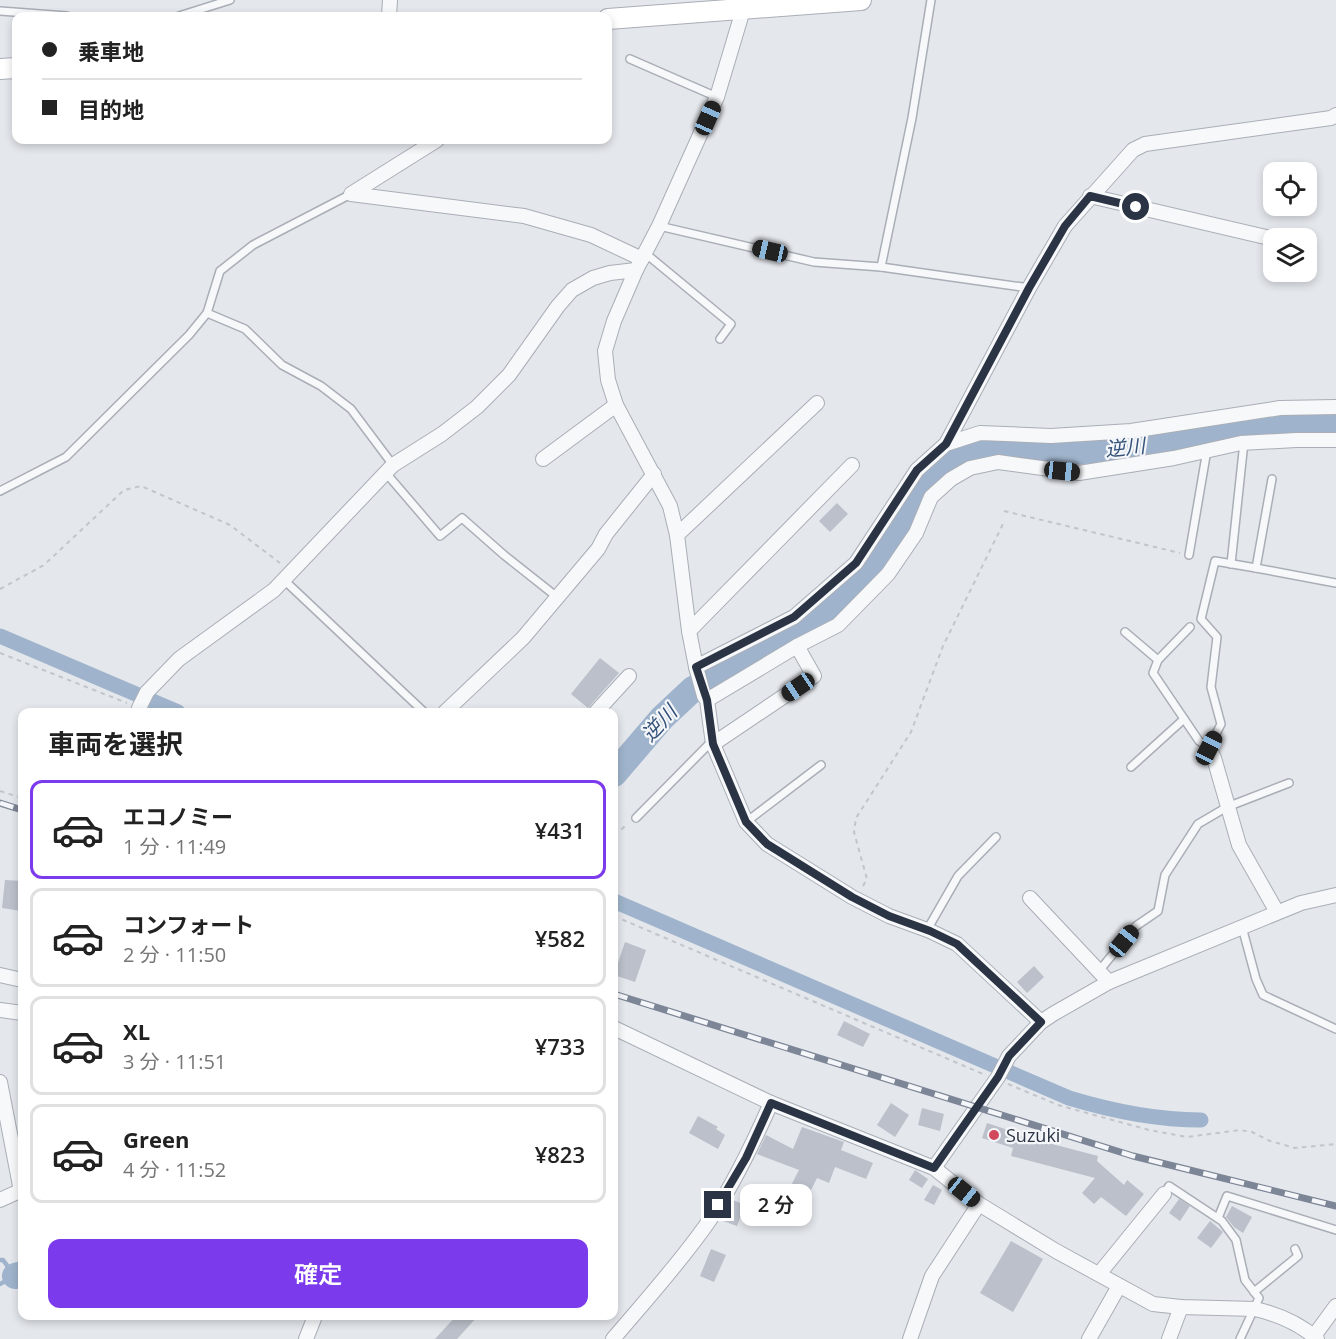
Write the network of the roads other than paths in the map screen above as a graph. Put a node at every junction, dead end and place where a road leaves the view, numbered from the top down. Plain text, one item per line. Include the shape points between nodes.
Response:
1 (230, 0) edge
2 (861, 0) edge
3 (931, 0) edge
4 (743, 5) edge
5 (192, 12) edge
6 (628, 17) junction
7 (612, 19) edge
8 (612, 28) edge
9 (630, 59) dead end
10 (717, 97) junction
11 (1336, 114) edge
12 (431, 144) edge
13 (351, 194) junction
14 (1090, 196) junction
15 (659, 226) junction
16 (1263, 236) edge
17 (641, 260) junction
18 (881, 267) junction
19 (1029, 288) junction
20 (207, 313) junction
21 (720, 339) dead end
22 (818, 403) dead end
23 (616, 405) junction
24 (1336, 407) edge
25 (1336, 440) edge
26 (1244, 442) junction
27 (946, 444) junction
28 (1207, 450) junction
29 (543, 459) dead end
30 (852, 465) dead end
31 (390, 469) junction
32 (654, 474) junction
33 (1272, 479) dead end
34 (0, 491) edge
35 (677, 535) junction
36 (1189, 555) road end
37 (1231, 564) junction
38 (1256, 568) junction
39 (288, 576) junction
40 (1336, 583) edge
41 (557, 597) junction
42 (1190, 627) dead end
43 (689, 632) junction
44 (1125, 632) dead end
45 (797, 646) junction
46 (1158, 660) junction
47 (698, 672) junction
48 (628, 676) dead end
49 (706, 698) junction
50 (142, 702) road end
51 (420, 708) edge
52 (453, 708) edge
53 (600, 708) edge
54 (1184, 719) junction
55 (713, 742) junction
56 (1209, 748) junction
57 (820, 765) dead end
58 (1131, 767) dead end
59 (1289, 783) dead end
60 (1227, 807) junction
61 (636, 818) road end
62 (746, 822) junction
63 (996, 837) dead end
64 (1336, 895) edge
65 (1030, 898) dead end
66 (1277, 912) junction
67 (1242, 927) junction
68 (927, 930) junction
69 (1099, 971) junction
70 (0, 975) edge
71 (18, 979) edge
72 (1109, 982) junction
73 (0, 1010) edge
74 (18, 1012) edge
75 (1041, 1022) junction
76 (1336, 1029) edge
77 (618, 1030) edge
78 (0, 1082) edge
79 (771, 1103) junction
80 (934, 1168) junction
81 (18, 1171) edge
82 (18, 1193) edge
83 (1164, 1194) joint
84 (0, 1200) edge
85 (979, 1204) junction
86 (1218, 1218) junction
87 (1336, 1230) edge
88 (1295, 1249) dead end
89 (1099, 1274) junction
90 (1119, 1286) junction
91 (1254, 1292) junction
92 (1336, 1306) edge
93 (1181, 1307) junction
94 (1255, 1309) junction
95 (313, 1320) edge
96 (1316, 1338) edge
97 (306, 1339) edge
98 (612, 1339) edge
99 (910, 1339) edge
100 (1089, 1339) edge
101 (1169, 1339) edge
102 (1240, 1339) edge

1 - 5 lane
2 - 4 street
3 - 18 lane via 912,118
4 - 6 street
4 - 10 street
6 - 7 street
6 - 8 street
9 - 10 lane
10 - 15 street
11 - 14 street via 1331,118 1145,144 1133,150
12 - 13 street
13 - 17 street via 524,216 591,235
13 - 20 lane via 253,244 220,271
14 - 16 street
14 - 19 street via 1065,226
15 - 17 street
15 - 18 lane via 814,262
17 - 21 lane via 731,324
17 - 23 street via 605,351
17 - 31 street via 572,290 509,375 477,407
18 - 19 lane
19 - 27 street
20 - 31 lane via 245,329 282,365 351,408
20 - 34 lane via 66,457
22 - 35 street
23 - 29 street
23 - 32 street
24 - 27 street via 1280,408 1131,431 1051,436 980,433
25 - 26 street
26 - 28 street
26 - 37 lane
27 - 47 street via 917,470 856,563 794,617
28 - 36 lane
28 - 45 street via 1079,473 998,462 970,468 931,497 916,533 888,574 838,625
30 - 43 street
31 - 39 street
31 - 41 lane via 440,536 462,518
32 - 35 street via 670,506
32 - 41 street
33 - 38 lane
35 - 43 street
37 - 38 lane
37 - 56 lane via 1215,561 1201,619 1217,637 1211,687 1221,724
38 - 40 lane
39 - 50 street via 179,659
39 - 51 lane
41 - 52 street via 523,638
42 - 46 lane
43 - 47 street
44 - 46 lane
45 - 49 street
45 - 55 street via 814,675
46 - 54 lane via 1153,673
47 - 49 street
48 - 53 street
49 - 55 street
54 - 56 lane
54 - 58 lane
55 - 61 lane
55 - 62 street
56 - 60 street
57 - 62 lane
59 - 60 lane
60 - 66 street via 1239,845
60 - 69 lane via 1198,824 1165,875 1158,911 1136,926
62 - 68 street via 767,844 856,899
63 - 68 lane via 958,876
64 - 66 street
65 - 69 street
66 - 67 street
67 - 72 street
67 - 76 lane via 1263,995
68 - 75 street via 957,944
69 - 72 street
70 - 71 street
72 - 75 street
73 - 74 street
75 - 80 street via 1009,1056
77 - 79 street
78 - 81 street
79 - 80 street
79 - 98 street via 746,1158 709,1221
80 - 85 street
82 - 84 street
83 - 86 lane via 1169,1186
83 - 89 street
85 - 89 street
85 - 99 street via 932,1276
86 - 87 lane via 1227,1196
86 - 91 lane via 1236,1240 1245,1280
88 - 91 lane via 1298,1256
89 - 90 street
90 - 93 street via 1154,1304
90 - 100 street
91 - 94 lane via 1259,1298
92 - 96 street
93 - 94 street
93 - 101 street
94 - 96 street via 1305,1328
94 - 102 lane
95 - 97 street

